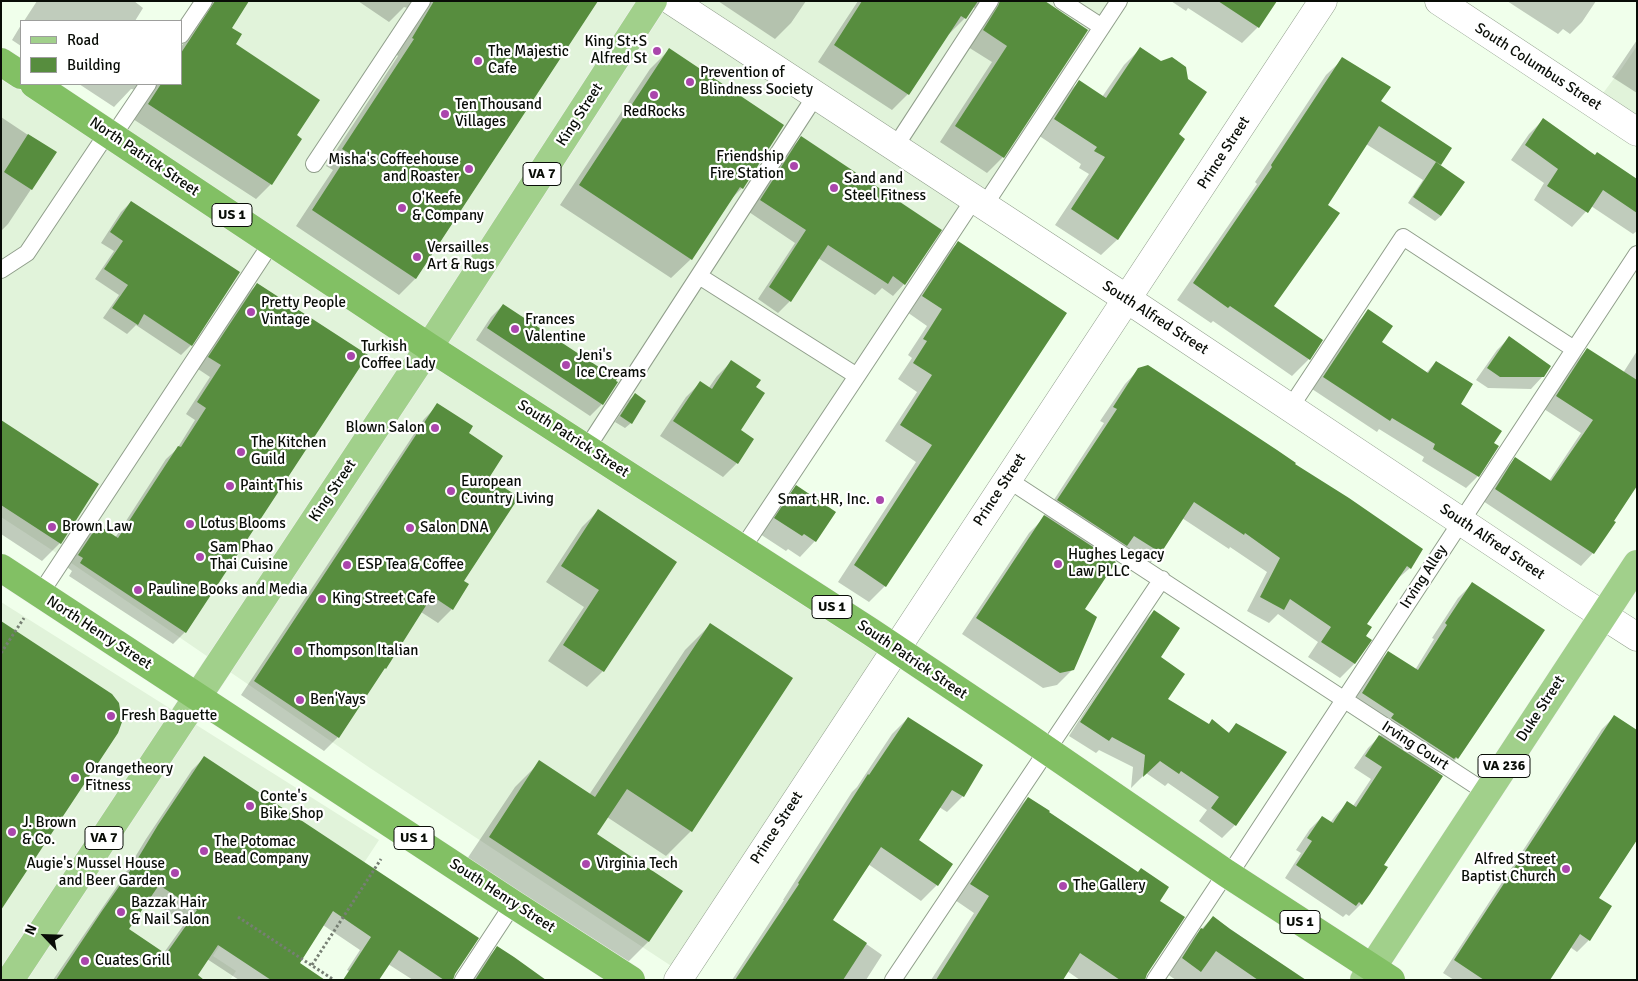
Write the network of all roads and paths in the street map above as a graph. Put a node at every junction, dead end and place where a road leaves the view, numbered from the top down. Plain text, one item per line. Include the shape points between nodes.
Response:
1 (204, 1) edge
2 (422, 1) edge
3 (653, 1) edge
4 (672, 1) edge
5 (990, 1) edge
6 (1062, 1) edge
7 (1119, 1) edge
8 (1323, 1) edge
9 (1439, 1) edge
10 (1102, 28) junction
11 (182, 34) edge
12 (1, 62) edge
13 (20, 74) edge
14 (36, 85) edge
15 (147, 85) edge
16 (816, 95) junction
17 (1637, 132) edge
18 (111, 134) junction
19 (895, 147) junction
20 (314, 164) dead end
21 (979, 202) junction
22 (272, 242) junction
23 (1637, 254) edge
24 (1, 270) edge
25 (699, 276) junction
26 (1127, 299) junction
27 (429, 347) junction
28 (1574, 349) junction
29 (857, 376) junction
30 (1290, 408) junction
31 (587, 448) junction
32 (1007, 478) junction
33 (1461, 521) junction
34 (742, 549) junction
35 (1637, 564) edge
36 (1, 568) edge
37 (1162, 579) junction
38 (40, 594) junction
39 (1602, 615) junction
40 (1637, 636) edge
41 (896, 649) junction
42 (1, 653) edge
43 (197, 697) junction
44 (1344, 699) junction
45 (1047, 750) junction
46 (1487, 793) junction
47 (381, 860) dead end
48 (1227, 874) junction
49 (513, 904) junction
50 (238, 917) dead end
51 (312, 965) junction
52 (1376, 976) edge
53 (10, 980) edge
54 (334, 980) edge
55 (463, 980) edge
56 (631, 980) edge
57 (678, 980) edge
58 (893, 980) edge
59 (1155, 980) edge

1 - 11 lane
2 - 20 lane
3 - 27 main road, King Street / VA 7
4 - 16 street, South Alfred Street
5 - 19 lane
6 - 10 lane
7 - 10 lane
8 - 26 street, Prince Street
9 - 17 street, South Columbus Street
10 - 21 lane
12 - 13 highway
14 - 18 highway, North Patrick Street / US 1
15 - 18 lane
16 - 19 street, South Alfred Street
16 - 25 lane
18 - 22 highway, North Patrick Street / US 1
18 - 24 lane via 27,253
19 - 21 street, South Alfred Street
21 - 26 street, South Alfred Street
21 - 29 lane
22 - 27 highway, North Patrick Street / US 1
22 - 38 lane
23 - 28 lane, Irving Alley
25 - 29 lane
25 - 31 lane
26 - 30 street, South Alfred Street
26 - 32 street, Prince Street
27 - 31 highway, South Patrick Street / US 1
27 - 43 main road, King Street / VA 7
28 - 30 lane via 1403,237
28 - 33 lane, Irving Alley
29 - 34 lane
30 - 33 street, South Alfred Street
31 - 34 highway, South Patrick Street / US 1
32 - 37 lane, Irving Court
32 - 41 street, Prince Street
33 - 39 street, South Alfred Street
33 - 44 lane, Irving Alley
34 - 41 highway, South Patrick Street / US 1
35 - 39 main road, Duke Street / VA 236
36 - 38 highway, North Henry Street / US 1
37 - 44 lane, Irving Court
37 - 45 lane
38 - 42 path
38 - 43 highway, North Henry Street / US 1
39 - 40 street, South Alfred Street
39 - 46 main road, Duke Street / VA 236
41 - 45 highway, South Patrick Street / US 1
41 - 57 street, Prince Street
43 - 49 highway, South Henry Street / US 1
43 - 53 main road, King Street / VA 7
44 - 46 lane, Irving Court
44 - 48 lane, Irving Alley
45 - 48 highway, South Patrick Street / US 1
45 - 58 lane
46 - 52 main road, Duke Street / VA 236
47 - 51 path
48 - 52 highway, South Patrick Street / US 1
48 - 59 lane, Irving Alley
49 - 55 lane
49 - 56 highway, South Henry Street / US 1
50 - 51 path
51 - 54 path

